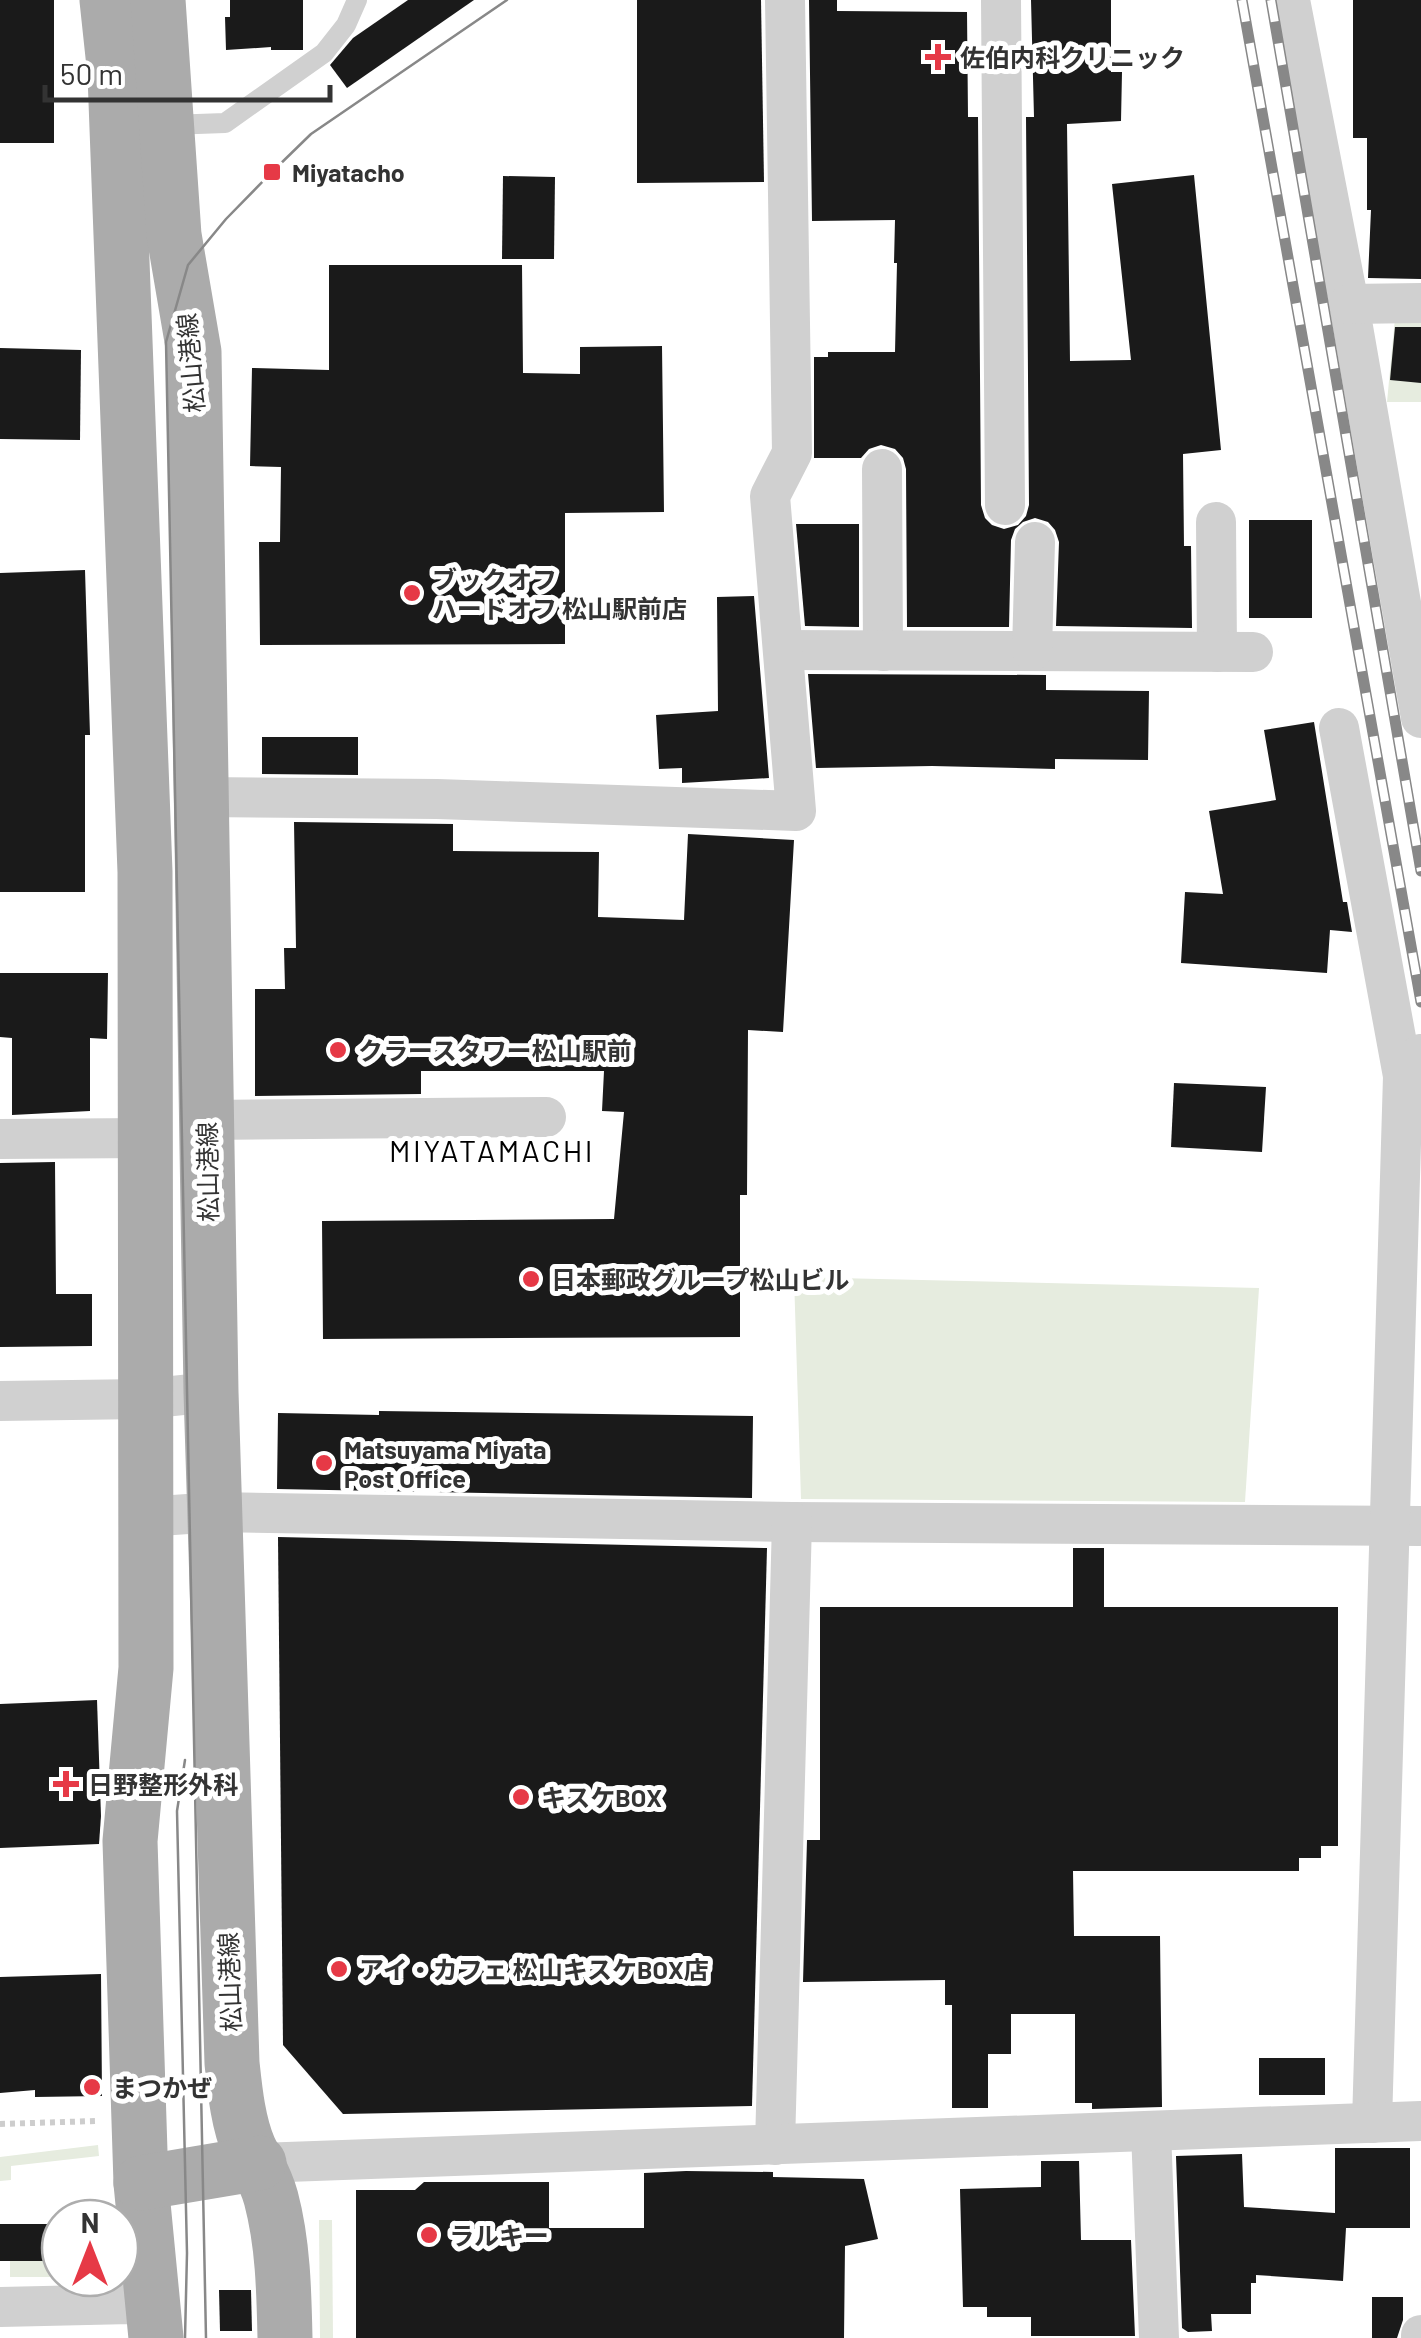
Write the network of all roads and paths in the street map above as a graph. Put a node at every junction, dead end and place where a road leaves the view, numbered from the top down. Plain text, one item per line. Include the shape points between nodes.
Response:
1 (107, 0) edge
2 (158, 0) edge
3 (356, 0) edge
4 (785, 0) edge
5 (1001, 0) edge
6 (1290, 0) edge
7 (167, 125) junction
8 (1421, 303) edge
9 (1349, 304) junction
10 (882, 469) dead end
11 (1005, 505) dead end
12 (1404, 516) edge
13 (1216, 522) dead end
14 (1035, 542) dead end
15 (784, 650) junction
16 (883, 650) junction
17 (1032, 651) junction
18 (1421, 718) edge
19 (1340, 728) dead end
20 (201, 796) junction
21 (1412, 1065) edge
22 (546, 1117) dead end
23 (206, 1120) junction
24 (147, 1138) junction
25 (0, 1139) edge
26 (210, 1392) junction
27 (144, 1399) junction
28 (0, 1401) edge
29 (216, 1512) junction
30 (145, 1517) junction
31 (792, 1522) junction
32 (1406, 1526) edge
33 (98, 2120) dead end
34 (1421, 2121) edge
35 (1372, 2123) junction
36 (0, 2124) edge
37 (1151, 2131) junction
38 (775, 2145) junction
39 (259, 2163) junction
40 (141, 2183) junction
41 (0, 2307) edge
42 (163, 2328) edge
43 (285, 2338) edge
44 (1159, 2338) edge

1 - 24 main road via 145,872
2 - 7 main road, 松山港線
3 - 7 lane via 324,54 225,123
4 - 15 street via 792,454 770,496
5 - 11 street
6 - 9 street
7 - 20 main road, 松山港線 via 174,236 194,352
8 - 9 street
9 - 12 street
10 - 16 street
12 - 18 street
13 - 17 street via 1235,652
14 - 17 street
15 - 16 street
15 - 20 street via 796,811
16 - 17 street
19 - 21 street
20 - 23 main road, 松山港線
21 - 32 street
22 - 23 street
23 - 26 main road, 松山港線
24 - 25 street
24 - 27 main road
26 - 27 street
26 - 29 main road, 松山港線
27 - 28 street
27 - 30 main road
29 - 30 street
29 - 31 street
29 - 39 main road, 松山港線 via 232,2064 241,2120
30 - 40 main road via 146,1668 130,1841
31 - 32 street
31 - 38 street
32 - 35 street
33 - 36 path
34 - 35 street
35 - 37 street
37 - 38 street
37 - 44 street
38 - 39 street
39 - 40 main road
39 - 43 main road, 松山港線 via 282,2258
40 - 42 main road
41 - 42 street via 132,2304

